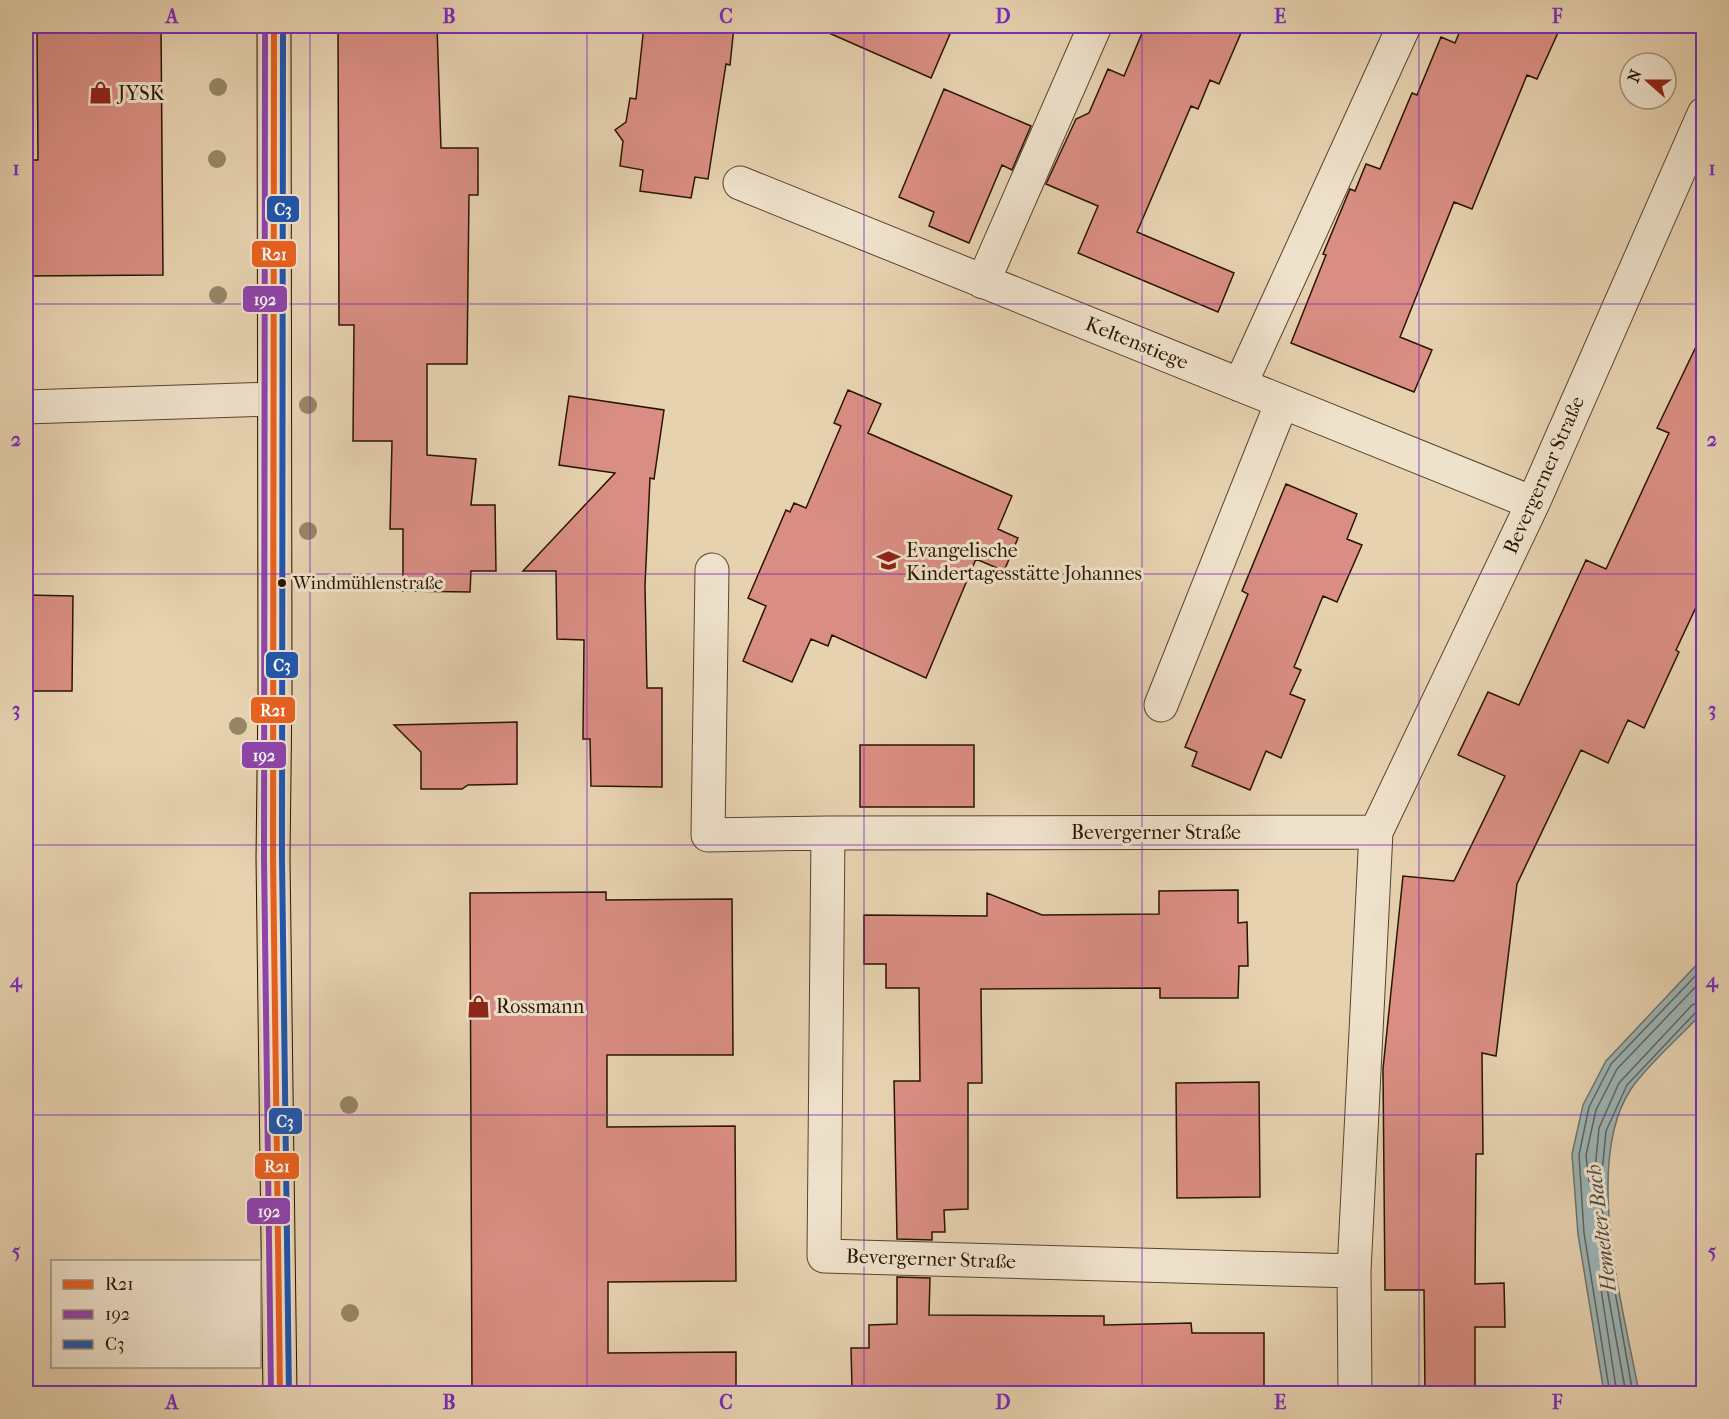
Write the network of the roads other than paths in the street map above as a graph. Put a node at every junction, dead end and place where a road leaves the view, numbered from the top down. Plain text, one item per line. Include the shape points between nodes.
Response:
1 (274, 26) edge
2 (1095, 26) edge
3 (1404, 26) edge
4 (1704, 114) edge
5 (740, 183) dead end
6 (983, 282) junction
7 (1240, 385) junction
8 (274, 399) junction
9 (1282, 402) junction
10 (26, 407) edge
11 (1533, 503) junction
12 (712, 570) dead end
13 (1161, 705) dead end
14 (1376, 832) junction
15 (828, 833) junction
16 (1354, 1271) junction
17 (280, 1394) edge
18 (1355, 1394) edge

1 - 8 main road
2 - 6 street
3 - 7 street
4 - 11 street, Bevergerner Straße
5 - 6 street, Keltenstiege
6 - 7 street, Keltenstiege
7 - 9 street, Keltenstiege
8 - 10 street
8 - 17 main road via 273,858
9 - 11 street, Keltenstiege
9 - 13 street
11 - 14 street, Bevergerner Straße
12 - 15 street, Bevergerner Straße via 708,835
14 - 15 street, Bevergerner Straße
14 - 16 street, Bevergerner Straße
15 - 16 street, Bevergerner Straße via 824,1256
16 - 18 street, Bevergerner Straße

